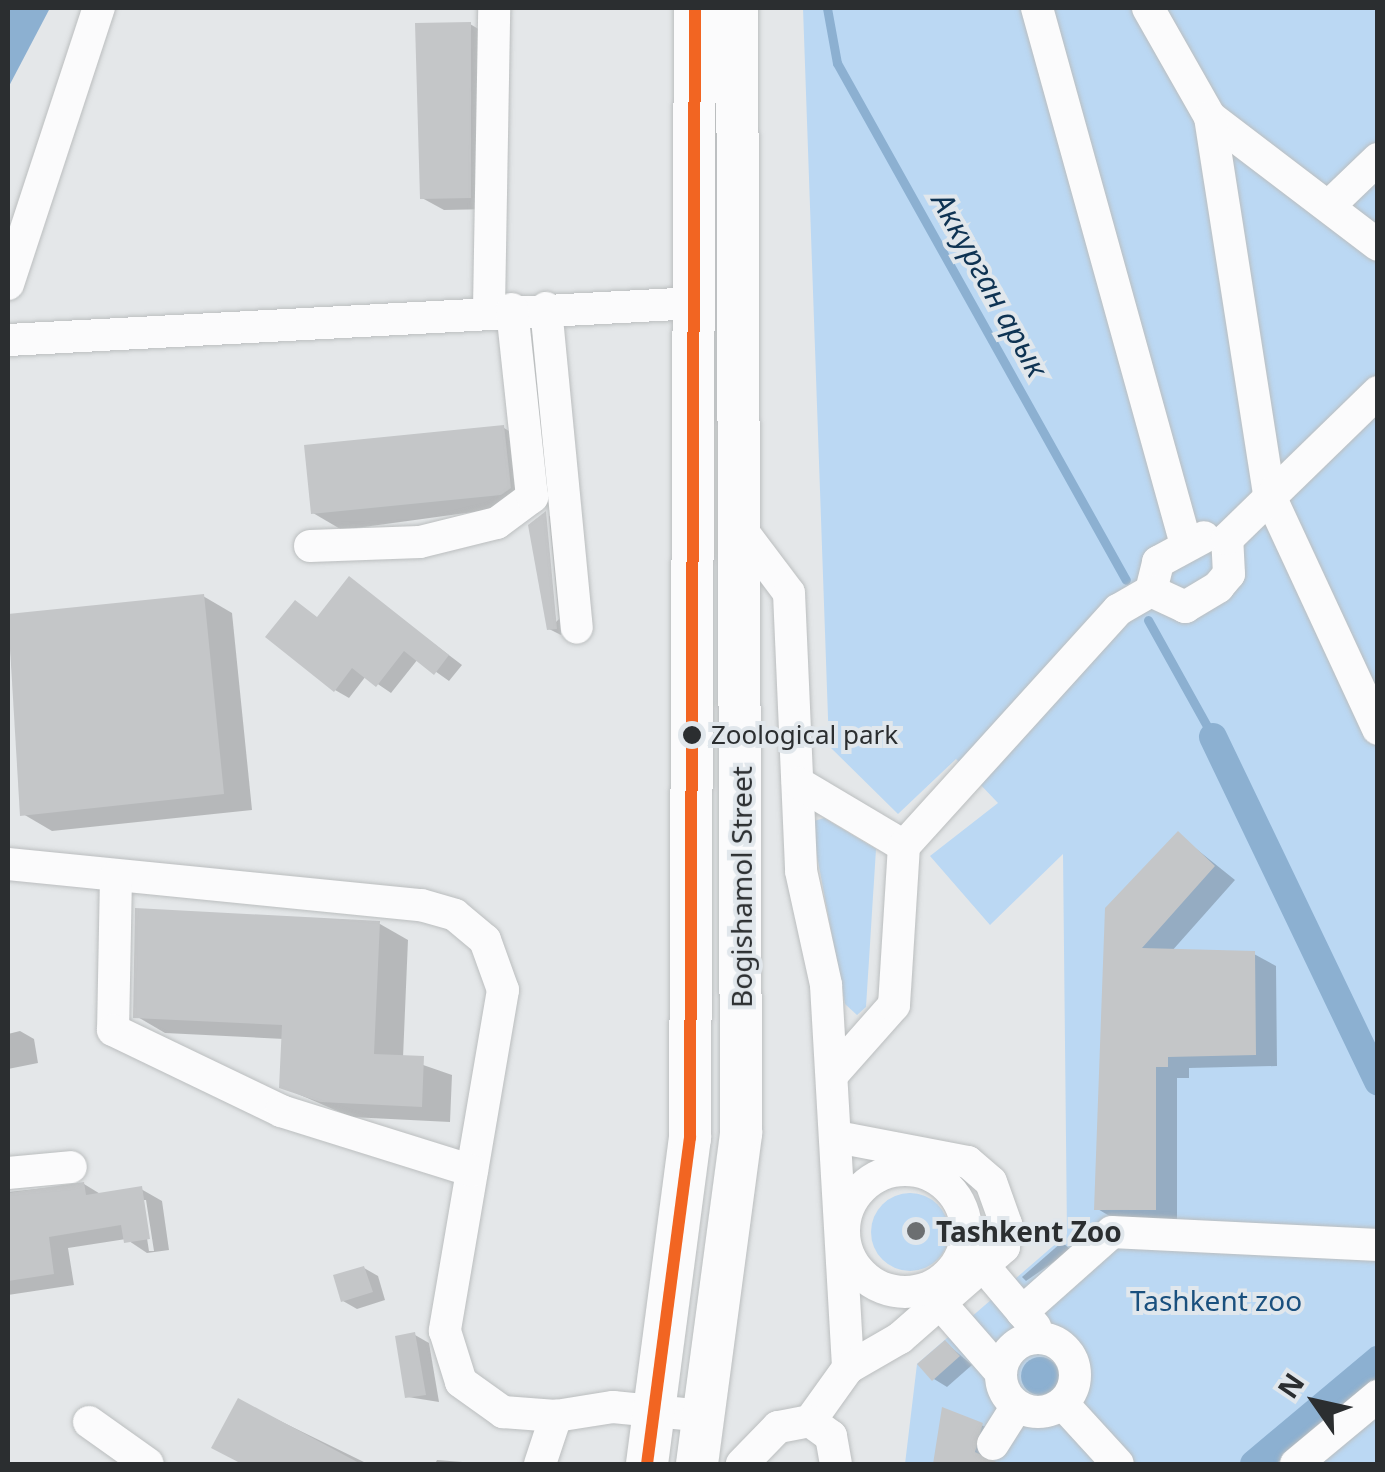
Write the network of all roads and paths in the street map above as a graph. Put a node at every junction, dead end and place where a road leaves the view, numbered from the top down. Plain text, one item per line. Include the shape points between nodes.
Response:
1 (99, 8) edge
2 (494, 8) edge
3 (695, 8) edge
4 (737, 8) edge
5 (1036, 8) edge
6 (1148, 8) edge
7 (1210, 117) junction
8 (1378, 159) edge
9 (1331, 204) junction
10 (1378, 245) edge
11 (8, 284) edge
12 (695, 303) junction
13 (500, 308) junction
14 (546, 308) junction
15 (8, 340) edge
16 (1378, 392) edge
17 (1269, 494) junction
18 (740, 528) junction
19 (1228, 539) junction
20 (1185, 541) junction
21 (310, 546) dead end
22 (1151, 592) junction
23 (576, 628) dead end
24 (1378, 730) edge
25 (798, 783) junction
26 (904, 846) junction
27 (8, 864) edge
28 (116, 876) junction
29 (833, 1074) junction
30 (837, 1137) junction
31 (71, 1167) dead end
32 (472, 1171) junction
33 (8, 1173) edge
34 (844, 1233) junction
35 (1378, 1245) edge
36 (974, 1255) junction
37 (943, 1290) junction
38 (1022, 1312) junction
39 (1044, 1338) junction
40 (848, 1368) junction
41 (1001, 1373) junction
42 (1378, 1396) edge
43 (1063, 1404) junction
44 (1016, 1406) junction
45 (656, 1409) junction
46 (556, 1416) junction
47 (704, 1416) junction
48 (810, 1421) junction
49 (89, 1422) dead end
50 (993, 1444) dead end
51 (148, 1464) edge
52 (540, 1464) edge
53 (646, 1464) edge
54 (697, 1464) edge
55 (742, 1464) edge
56 (836, 1464) edge
57 (1118, 1464) edge
58 (1296, 1464) edge

1 - 11 street
2 - 13 street
3 - 12 main road, Bogishamol Street
4 - 18 main road, Bogishamol Street
5 - 20 street
6 - 7 street
7 - 9 street
7 - 17 street
8 - 9 street
9 - 10 street
12 - 14 street
12 - 45 main road, Bogishamol Street via 690,1138
13 - 14 street
13 - 15 street
13 - 21 street via 532,497 496,522 420,542
14 - 23 street
16 - 17 street
17 - 19 street
17 - 24 street
18 - 25 street via 790,593
18 - 47 main road, Bogishamol Street via 741,1133
19 - 20 street
19 - 22 street via 1229,574 1218,587 1185,607
20 - 22 street via 1158,562
22 - 26 street via 1118,610 987,746 974,778
25 - 26 street
25 - 29 street via 801,871 826,986
26 - 29 street via 894,1006
27 - 28 street
28 - 32 street via 112,1030 281,1112
28 - 32 street via 456,915 485,940 504,990
29 - 30 street
30 - 34 street
30 - 36 street via 968,1162 990,1182 1006,1224 1004,1248
31 - 33 street
32 - 46 street via 445,1331 461,1382 503,1412
34 - 36 street via 866,1183 920,1171 962,1206
34 - 37 street via 858,1270 890,1290
34 - 40 street
35 - 38 street via 1112,1232
36 - 37 street
36 - 38 street
37 - 40 street
37 - 41 street
38 - 39 street
39 - 41 street via 1020,1342
39 - 43 street via 1065,1349 1076,1371
40 - 48 street
41 - 44 street
42 - 58 street
43 - 44 street via 1040,1413
43 - 57 street
44 - 50 street
45 - 46 street
45 - 47 street
45 - 53 main road, Bogishamol Street
46 - 52 street
47 - 54 main road, Bogishamol Street
48 - 55 street via 778,1427
48 - 56 street via 831,1436
49 - 51 street

